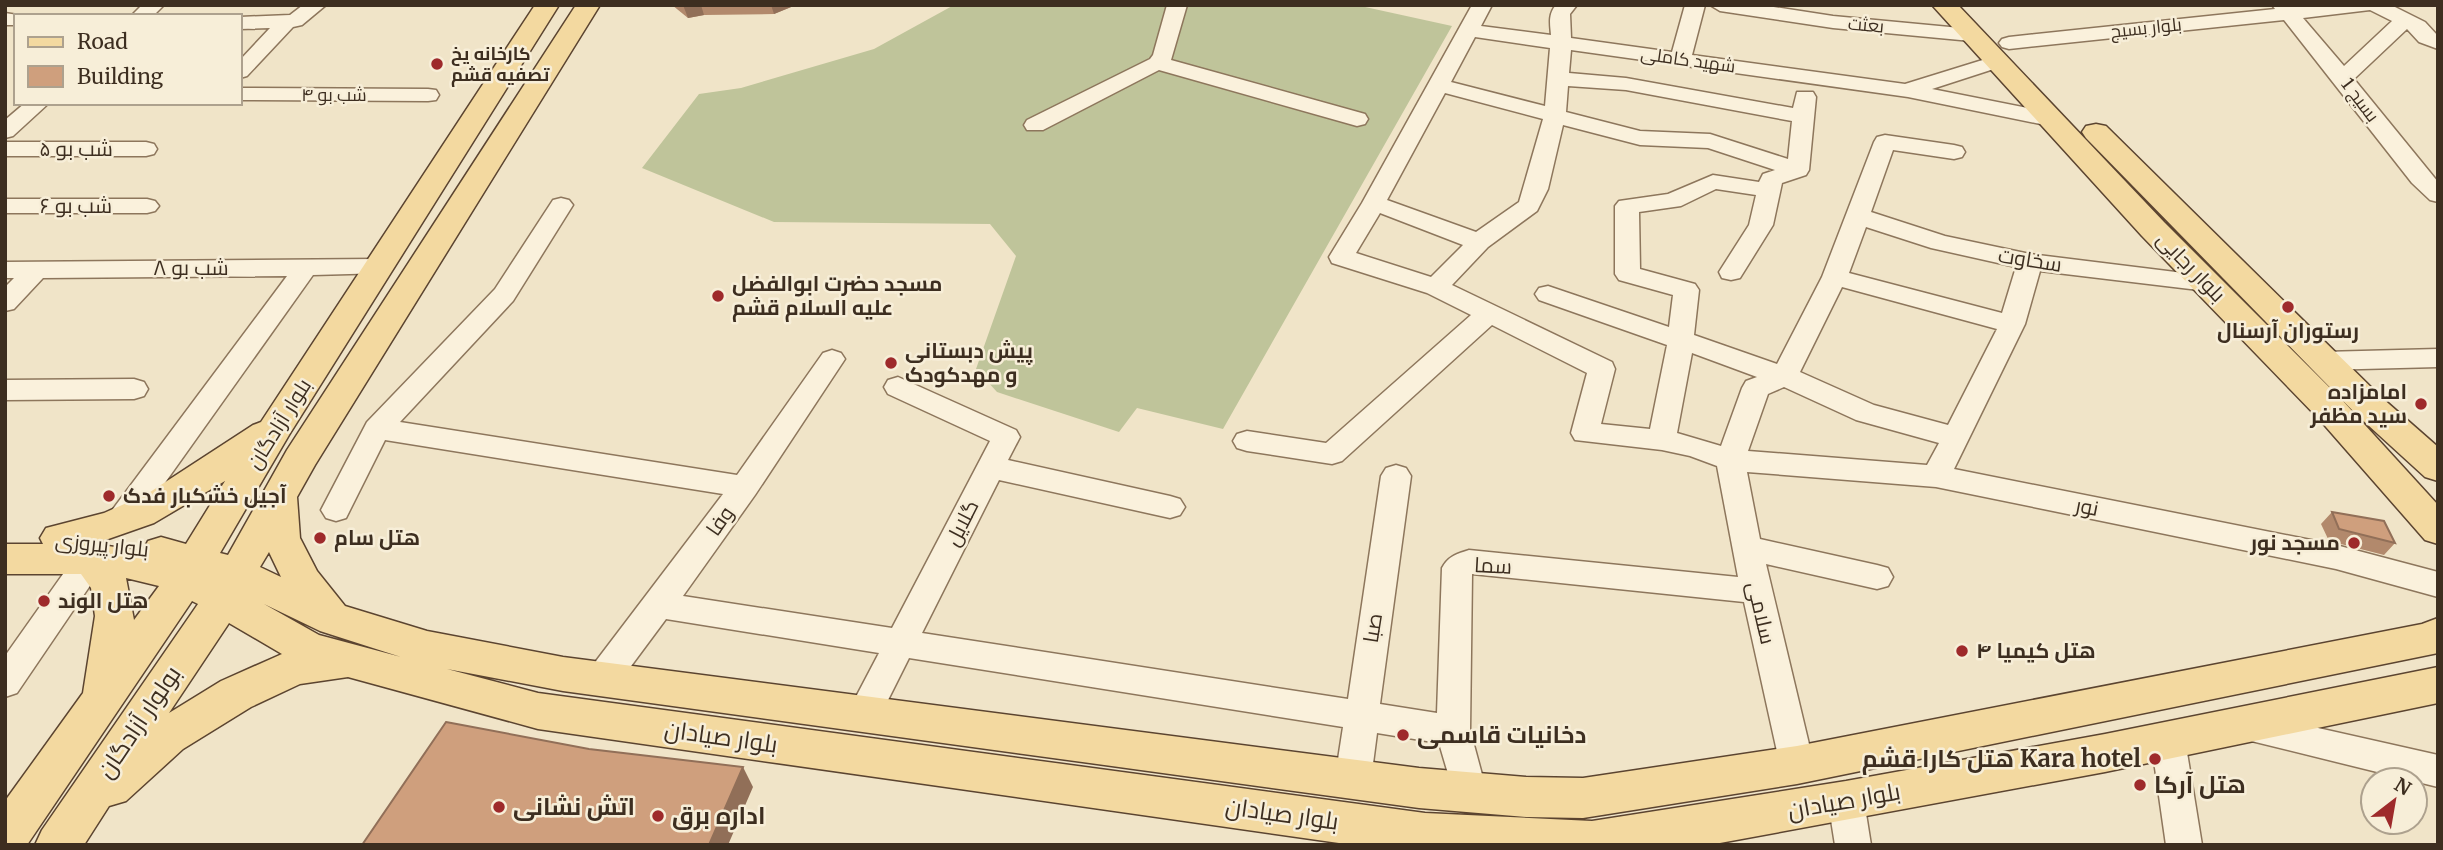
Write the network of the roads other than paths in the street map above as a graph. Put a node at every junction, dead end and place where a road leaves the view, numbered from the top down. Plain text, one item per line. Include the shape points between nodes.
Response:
1 (547, 5) edge
2 (588, 5) edge
3 (1177, 5) edge
4 (1482, 5) edge
5 (1567, 5) edge
6 (1695, 5) edge
7 (1720, 5) edge
8 (1944, 5) edge
9 (2365, 5) edge
10 (2375, 5) edge
11 (2282, 8) edge
12 (2203, 9) edge
13 (302, 15) edge
14 (2405, 20) junction
15 (242, 23) edge
16 (1468, 30) junction
17 (1990, 35) edge
18 (1561, 43) junction
19 (2438, 43) edge
20 (1681, 59) junction
21 (1157, 63) junction
22 (242, 70) edge
23 (1807, 77) junction
24 (2343, 78) junction
25 (1558, 79) junction
26 (1438, 85) junction
27 (1908, 91) junction
28 (242, 94) edge
29 (428, 95) dead end
30 (1722, 101) junction
31 (36, 105) edge
32 (1556, 114) junction
33 (1803, 116) junction
34 (1357, 118) dead end
35 (2050, 119) junction
36 (1035, 125) dead end
37 (5, 131) edge
38 (1710, 141) junction
39 (5, 149) edge
40 (146, 149) dead end
41 (1954, 152) dead end
42 (494, 153) junction
43 (451, 154) junction
44 (2410, 166) junction
45 (1798, 170) junction
46 (2438, 170) edge
47 (1769, 190) junction
48 (2438, 195) edge
49 (1374, 203) junction
50 (561, 205) dead end
51 (5, 206) edge
52 (147, 206) dead end
53 (1858, 216) junction
54 (1479, 242) junction
55 (2030, 262) junction
56 (377, 267) junction
57 (306, 268) junction
58 (37, 269) junction
59 (5, 270) edge
60 (1731, 272) dead end
61 (1835, 277) junction
62 (2207, 283) junction
63 (1436, 287) junction
64 (1548, 294) dead end
65 (5, 303) edge
66 (1488, 314) junction
67 (2011, 324) junction
68 (1681, 339) junction
69 (2438, 358) edge
70 (832, 359) dead end
71 (2323, 361) junction
72 (1784, 376) junction
73 (898, 387) dead end
74 (134, 389) dead end
75 (5, 390) edge
76 (277, 426) junction
77 (376, 429) junction
78 (1956, 437) junction
79 (1662, 440) junction
80 (1247, 441) dead end
81 (1730, 460) junction
82 (990, 467) junction
83 (2438, 468) edge
84 (1396, 476) dead end
85 (1937, 477) junction
86 (745, 486) junction
87 (279, 495) junction
88 (1170, 507) dead end
89 (336, 510) dead end
90 (121, 521) junction
91 (2438, 530) edge
92 (59, 538) junction
93 (5, 539) edge
94 (1747, 548) junction
95 (5, 559) edge
96 (91, 559) junction
97 (1877, 577) dead end
98 (211, 578) junction
99 (2438, 585) edge
100 (1756, 591) junction
101 (657, 605) junction
102 (334, 619) junction
103 (2438, 635) edge
104 (901, 643) junction
105 (350, 662) junction
106 (582, 676) junction
107 (5, 683) edge
108 (2438, 685) edge
109 (101, 700) junction
110 (538, 712) junction
111 (864, 714) junction
112 (1360, 716) junction
113 (2241, 726) junction
114 (1453, 730) junction
115 (2168, 740) junction
116 (1797, 765) junction
117 (2438, 771) edge
118 (1353, 779) junction
119 (1469, 793) junction
120 (1846, 802) junction
121 (67, 831) edge
122 (5, 839) edge
123 (1592, 843) edge
124 (1853, 845) edge
125 (2184, 845) edge

1 - 43 main road, بلوار آزادگان
2 - 42 main road, بلوار آزادگان
3 - 21 street via 1163,57
4 - 16 street
5 - 18 street via 1560,13
6 - 20 street
7 - 17 street, بعثت via 1833,22
8 - 17 main road, بلوار رجایی
9 - 11 street, بلوار بسیج
10 - 14 street
11 - 12 street, بلوار بسیج
11 - 17 street, بلوار بسیج
11 - 24 street, بسیج 1
12 - 17 street, بلوار بسیج
13 - 15 street
13 - 22 street
14 - 19 street
14 - 24 street
16 - 18 street, شهید کاملی
16 - 26 street
17 - 27 street
17 - 35 main road, بلوار رجایی
17 - 71 main road, بلوار رجایی
18 - 20 street, شهید کاملی
18 - 25 street
20 - 23 street, شهید کاملی
21 - 34 street
21 - 36 street
23 - 27 street, شهید کاملی
23 - 33 street
24 - 44 street, بسیج 1
25 - 30 street via 1626,84
25 - 32 street
26 - 32 street
26 - 49 street
27 - 35 street, شهید کاملی
28 - 29 street, شب بو ۴
30 - 33 street
30 - 38 street
31 - 37 street
32 - 38 street via 1640,138
32 - 54 street via 1529,206
33 - 45 street
35 - 62 main road, بلوار رجایی
38 - 45 street
39 - 40 street, شب بو ۵
41 - 53 street via 1885,142
42 - 43 main road
42 - 87 main road, بلوار آزادگان
43 - 56 main road, بلوار آزادگان
44 - 46 street
44 - 48 street, بسیج 1
45 - 47 street via 1771,179
47 - 60 street via 1761,225
47 - 68 street via 1713,182 1673,201 1628,206 1628,274 1686,290
49 - 54 street
49 - 63 street via 1340,257
50 - 77 street via 504,295
51 - 52 street, شب بو ۶
53 - 55 street, سخاوت via 1940,243
53 - 61 street
54 - 63 street
55 - 62 street, سخاوت
55 - 67 street
56 - 57 street, شب بو ۸
56 - 76 main road, بلوار آزادگان
57 - 58 street, شب بو ۸
57 - 90 street
58 - 59 street, شب بو ۸
58 - 65 street
61 - 67 street
61 - 72 street
62 - 91 main road, بلوار رجایی via 2331,410
63 - 66 street
64 - 68 street
66 - 79 street, نور via 1602,369 1584,433
66 - 80 street via 1332,454
67 - 78 street
68 - 72 street
68 - 79 street
69 - 71 street
70 - 86 street, وفا
71 - 83 main road, بلوار رجایی
72 - 78 street via 1866,413
72 - 81 street via 1756,388
73 - 82 street, گلایل via 1006,438
74 - 75 street
76 - 90 main road via 201,480
76 - 98 main road, بلوار آزادگان
77 - 86 street
77 - 89 street
78 - 85 street
79 - 81 street, نور
81 - 85 street, نور
81 - 94 street, سلامی
82 - 88 street
82 - 104 street, گلایل
84 - 112 street, صبا
85 - 99 street, نور via 2336,557
86 - 101 street, وفا
87 - 98 main road, بلوار آزادگان
87 - 102 main road via 281,538 303,582
90 - 92 main road
92 - 93 main road, بلوار پیروزی
92 - 98 main road, بلوار پیروزی via 135,546
94 - 97 street
94 - 100 street, سلامی
95 - 96 main road, بلوار پیروزی
96 - 98 main road, بلوار پیروزی
96 - 107 street
96 - 109 main road via 110,584 115,616
98 - 102 main road, بلوار صیادان
98 - 105 main road, بلوار صیادان via 308,649
98 - 109 main road, بلوار آزادگان
98 - 121 main road, بولوار آزادگان
100 - 114 street, سما via 1469,562 1457,568 1455,581
100 - 116 street, سلامی
101 - 104 street
101 - 106 street, وفا
102 - 106 main road, بلوار صیادان via 427,648
103 - 116 main road, بلوار صیادان
104 - 111 street, گلایل
104 - 112 street
105 - 110 main road, بلوار صیادان
105 - 121 main road via 295,667 236,694 168,736
106 - 110 main road
106 - 111 main road, بلوار صیادان
108 - 113 main road, بلوار صیادان
109 - 122 main road, بلوار آزادگان
110 - 123 main road, بلوار صیادان via 1425,834
111 - 118 main road, بلوار صیادان
112 - 114 street
112 - 118 street, صبا
113 - 115 main road, بلوار صیادان
113 - 117 street
114 - 119 street, سما
115 - 120 main road, بلوار صیادان
115 - 125 street
116 - 119 main road, بلوار صیادان via 1583,798
118 - 119 main road, بلوار صیادان
120 - 123 main road, بلوار صیادان
120 - 124 street

